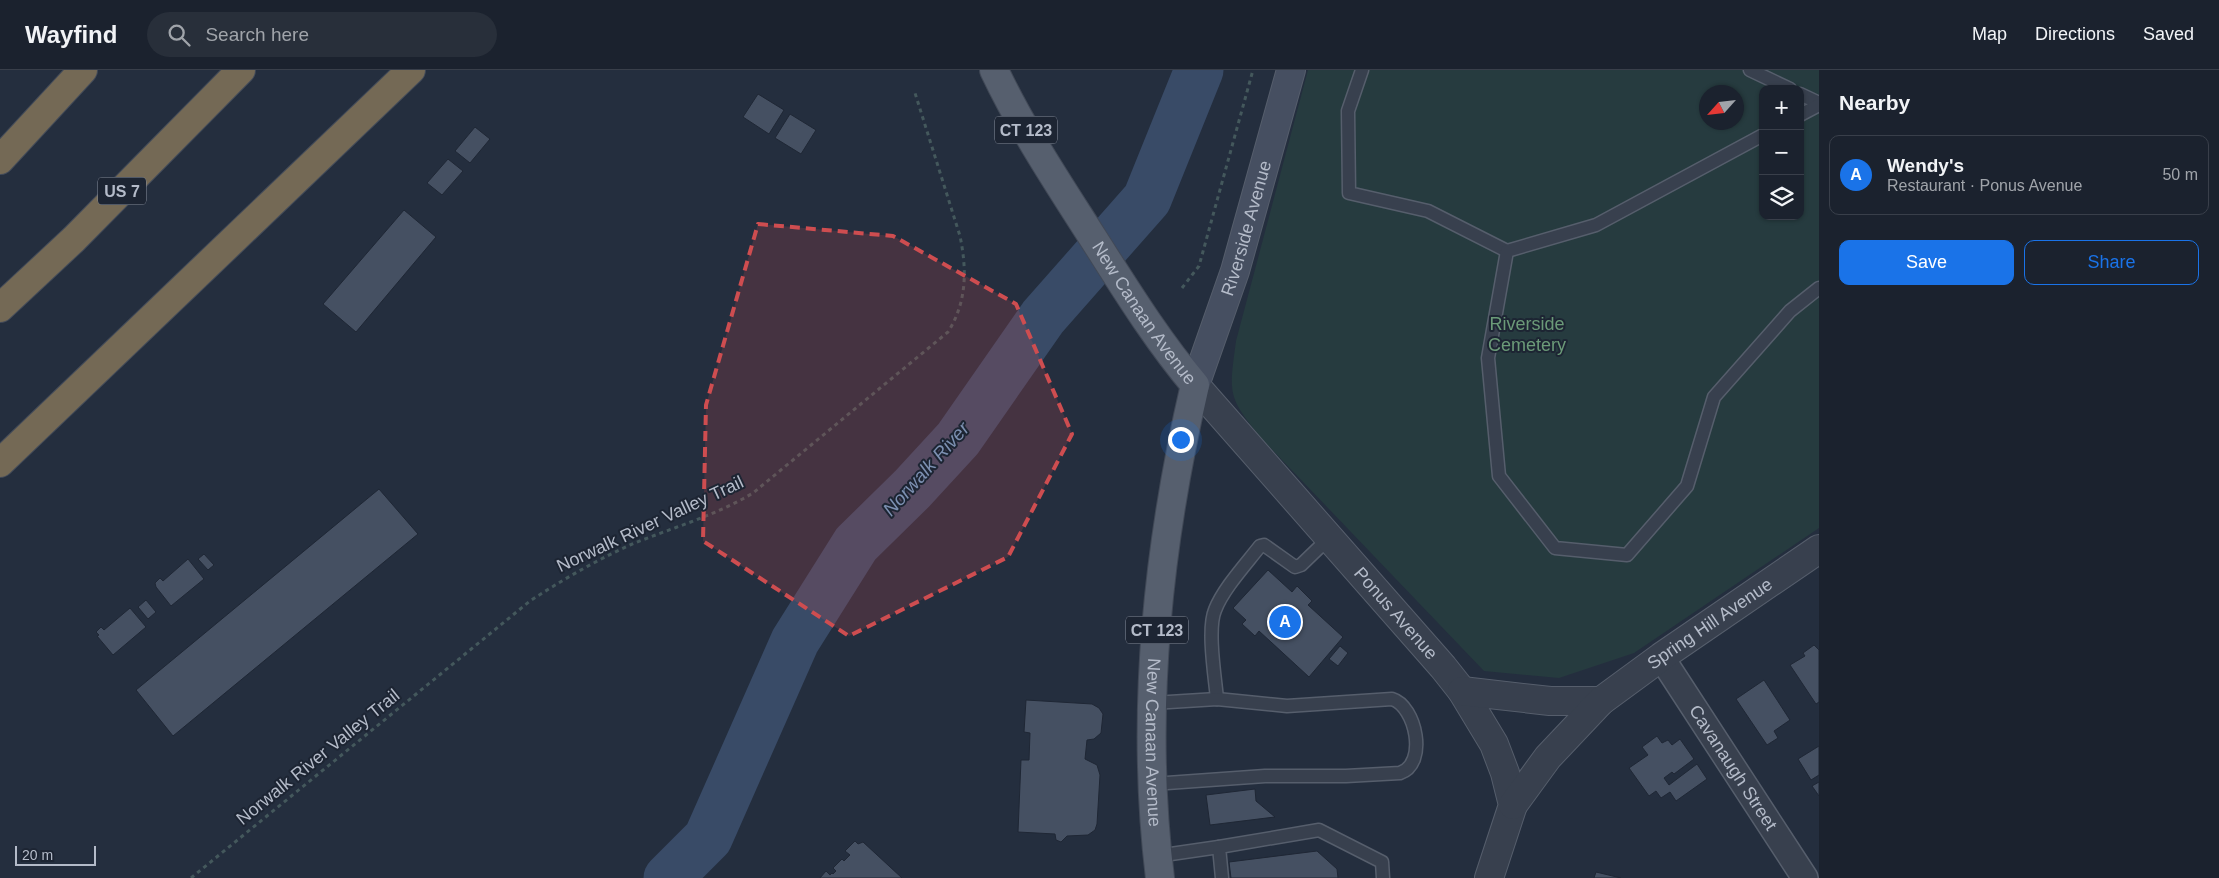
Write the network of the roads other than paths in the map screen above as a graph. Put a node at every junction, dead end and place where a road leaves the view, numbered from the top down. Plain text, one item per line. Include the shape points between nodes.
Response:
1 (83, 70) edge
2 (241, 70) edge
3 (411, 70) edge
4 (994, 70) edge
5 (1291, 70) edge
6 (1362, 70) edge
7 (1750, 70) edge
8 (1782, 85) edge
9 (1804, 96) edge
10 (1819, 104) edge
11 (1804, 113) edge
12 (1759, 137) edge
13 (0, 160) edge
14 (1507, 251) junction
15 (1819, 288) edge
16 (0, 308) edge
17 (1195, 385) junction
18 (0, 463) edge
19 (1329, 538) junction
20 (1819, 548) edge
21 (1661, 657) junction
22 (1462, 691) junction
23 (1217, 699) junction
24 (1601, 701) junction
25 (1153, 702) junction
26 (1153, 784) junction
27 (1513, 805) junction
28 (1219, 847) junction
29 (1159, 867) edge
30 (1222, 878) edge
31 (1382, 878) edge
32 (1489, 878) edge
33 (1805, 878) edge

1 - 13 highway
2 - 16 highway, US 7 via 74,239
3 - 18 highway
4 - 17 main road, New Canaan Avenue / CT 123 via 1061,188 1156,335
5 - 17 main road, Riverside Avenue via 1235,272
6 - 14 lane via 1348,111 1349,193 1428,212
7 - 8 lane
9 - 10 lane
10 - 11 lane
12 - 14 lane via 1596,225
14 - 15 lane via 1488,358 1499,476 1555,548 1628,555 1687,486 1714,397 1790,311
17 - 19 street, Ponus Avenue
17 - 25 main road, New Canaan Avenue / CT 123 via 1175,483 1160,599
19 - 22 street, Ponus Avenue
19 - 23 lane via 1295,567 1264,545 1260,546 1220,600 1213,620
20 - 21 street, Spring Hill Avenue
21 - 24 street, Spring Hill Avenue
21 - 33 street, Cavanaugh Street
22 - 24 street via 1550,701
22 - 27 street, Ponus Avenue via 1494,744
23 - 25 lane
23 - 26 lane via 1287,706 1401,701 1414,730 1417,752 1412,765 1400,773 1265,776
24 - 27 street, Spring Hill Avenue via 1548,757
25 - 26 main road, New Canaan Avenue / CT 123
26 - 29 main road, New Canaan Avenue / CT 123
27 - 32 street
28 - 29 lane
28 - 30 lane
28 - 31 lane via 1320,830 1382,862

